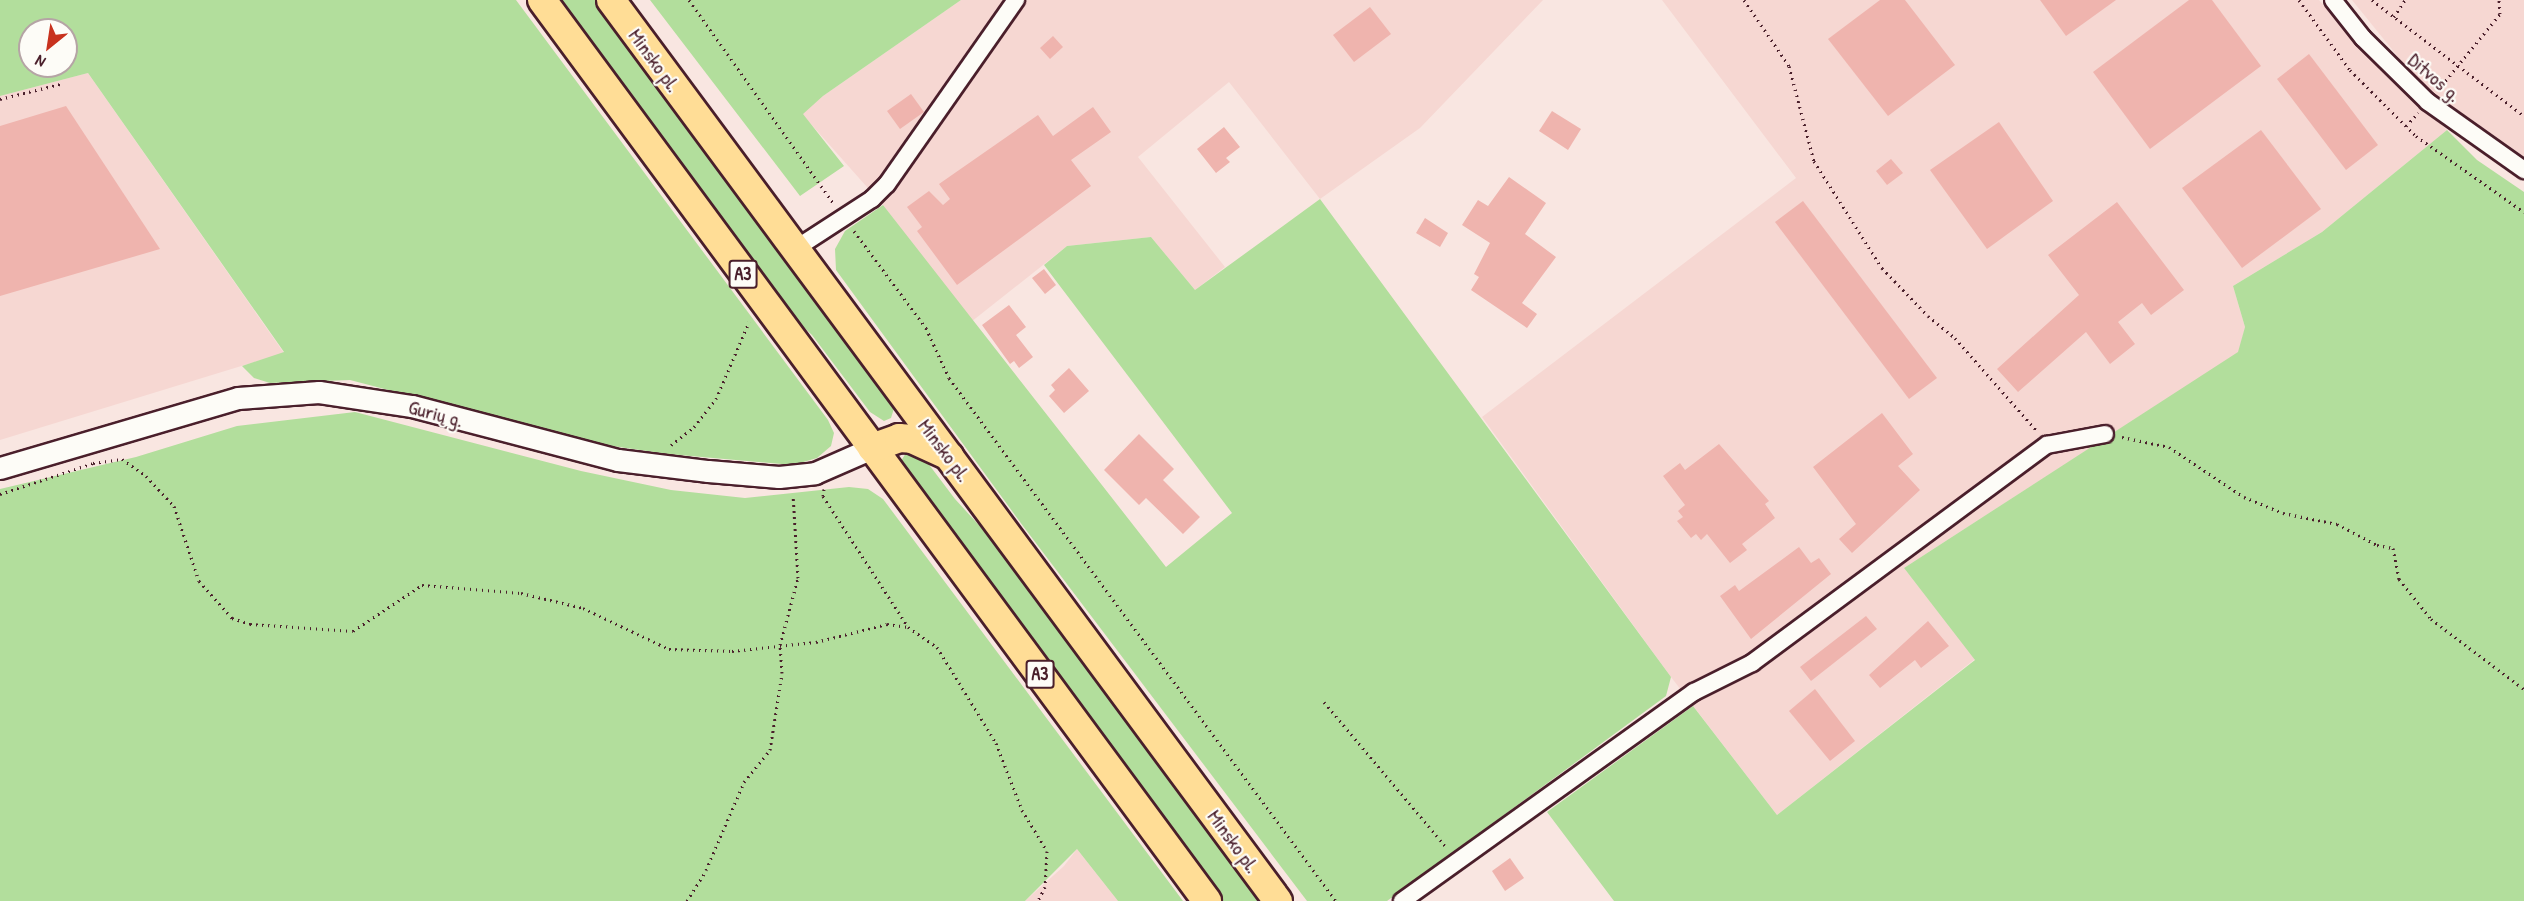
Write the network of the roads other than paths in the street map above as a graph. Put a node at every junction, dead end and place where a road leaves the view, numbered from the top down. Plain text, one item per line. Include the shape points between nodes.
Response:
1 (542, 0) edge
2 (611, 0) edge
3 (1016, 0) edge
4 (2333, 0) edge
5 (2524, 170) edge
6 (795, 249) junction
7 (2105, 434) road end
8 (872, 448) junction
9 (951, 457) junction
10 (0, 468) edge
11 (1207, 901) edge
12 (1278, 901) edge
13 (1402, 901) edge

1 - 8 highway, A3
2 - 6 highway, Minsko pl.
3 - 6 street via 887,184
4 - 5 street, Ditvos g. via 2362,38 2428,102
6 - 9 highway, Minsko pl.
7 - 13 street via 2047,445 1752,663 1695,692
8 - 9 highway via 899,438 912,439
8 - 10 street, Gurių g. via 825,469 792,476 708,471 618,460 412,406 319,392 238,398
8 - 11 highway, A3
9 - 12 highway, Minsko pl.

